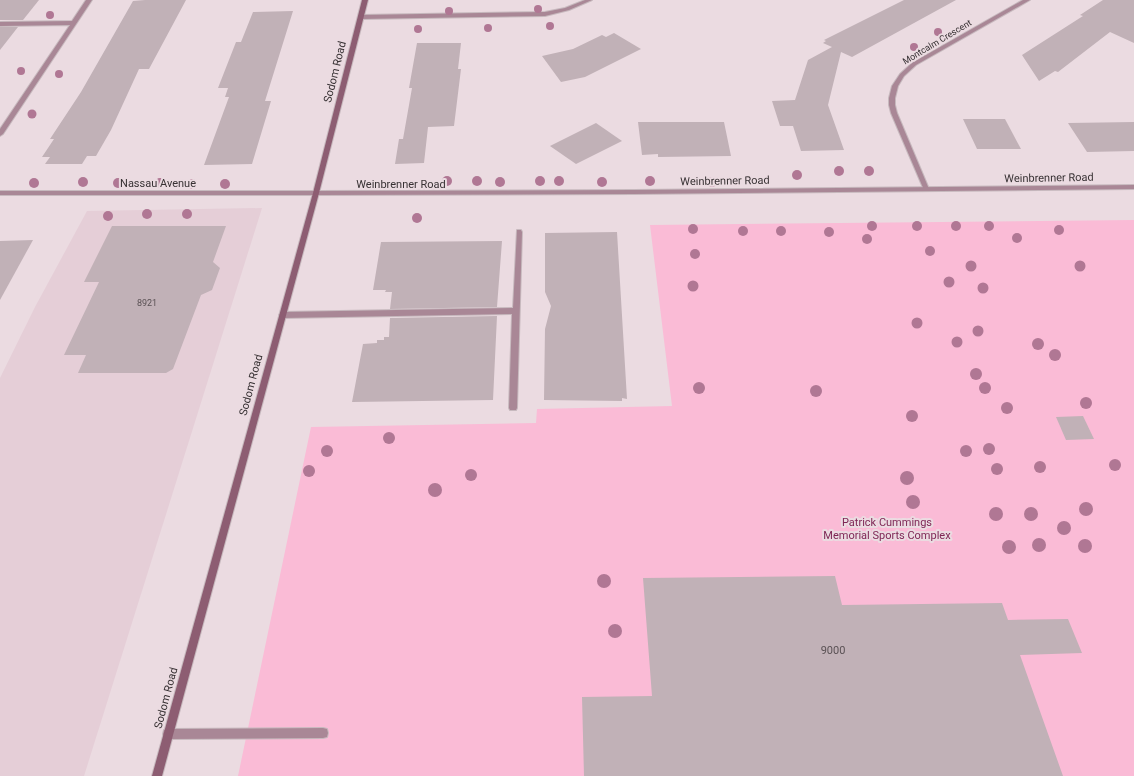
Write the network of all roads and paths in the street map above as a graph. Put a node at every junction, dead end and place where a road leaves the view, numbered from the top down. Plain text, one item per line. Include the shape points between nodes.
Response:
1 (89, 0) edge
2 (365, 0) edge
3 (589, 0) edge
4 (1027, 0) edge
5 (361, 17) junction
6 (73, 23) junction
7 (0, 24) edge
8 (0, 134) edge
9 (1134, 187) edge
10 (926, 189) junction
11 (0, 193) edge
12 (316, 193) junction
13 (519, 232) dead end
14 (516, 311) junction
15 (282, 315) junction
16 (513, 408) dead end
17 (323, 733) dead end
18 (168, 734) junction
19 (157, 776) edge

1 - 6 street
2 - 5 main road, Sodom Road
3 - 5 street via 545,14
4 - 10 street, Montcalm Crescent via 914,64 894,87 891,104
5 - 12 main road, Sodom Road
6 - 7 street
6 - 8 street
9 - 10 street, Weinbrenner Road
10 - 12 street, Weinbrenner Road
11 - 12 street, Nassau Avenue
12 - 15 main road, Sodom Road
13 - 14 street
14 - 15 street
14 - 16 street
15 - 18 main road, Sodom Road
17 - 18 street
18 - 19 main road, Sodom Road

